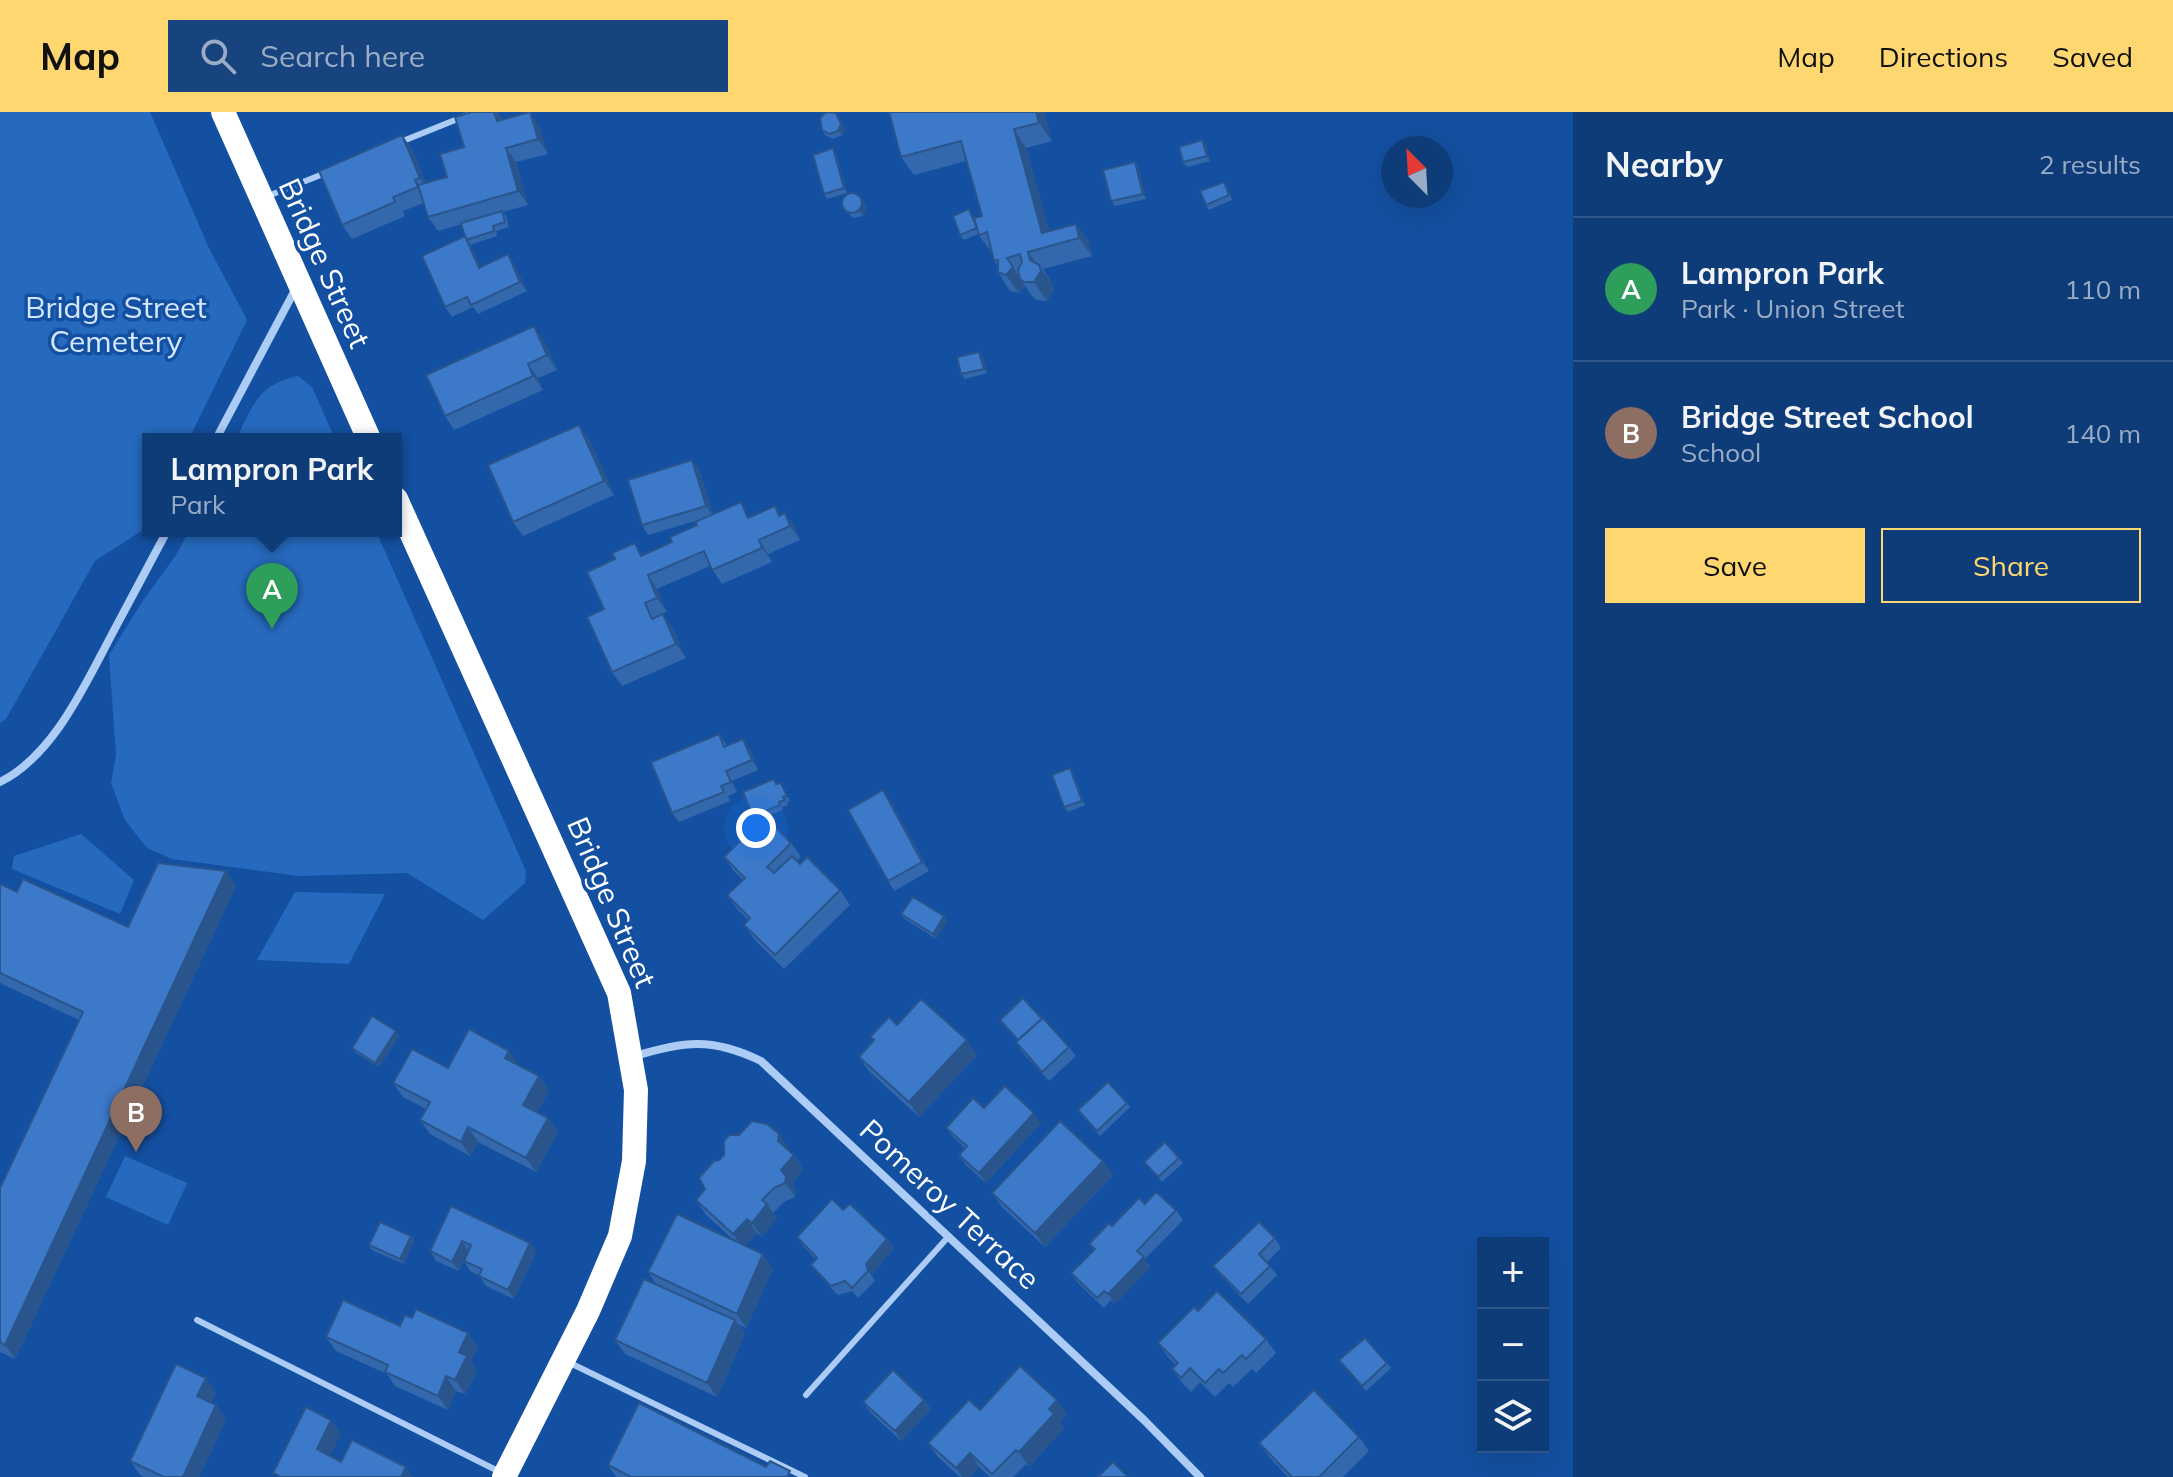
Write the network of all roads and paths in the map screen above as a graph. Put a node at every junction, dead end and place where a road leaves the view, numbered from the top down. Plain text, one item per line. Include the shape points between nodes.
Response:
1 (223, 112) edge
2 (475, 112) edge
3 (389, 147) edge
4 (332, 170) edge
5 (261, 199) junction
6 (299, 284) junction
7 (219, 433) edge
8 (366, 433) edge
9 (402, 512) edge
10 (164, 537) edge
11 (0, 782) edge
12 (632, 1057) junction
13 (949, 1236) junction
14 (197, 1320) dead end
15 (563, 1360) junction
16 (806, 1395) dead end
17 (505, 1476) edge
18 (805, 1477) edge
19 (1200, 1477) edge

1 - 5 highway, Bridge Street
2 - 3 lane
4 - 5 lane
5 - 6 highway, Bridge Street
6 - 7 street
6 - 8 highway, Bridge Street
9 - 12 highway, Bridge Street via 619,993
10 - 11 street via 73,707 41,749
12 - 13 street, Pomeroy Terrace via 700,1042 761,1061
12 - 15 highway, Bridge Street via 637,1113 626,1211 610,1261
13 - 16 lane
13 - 19 street, Pomeroy Terrace
14 - 17 lane
15 - 17 highway, Bridge Street
15 - 18 lane

